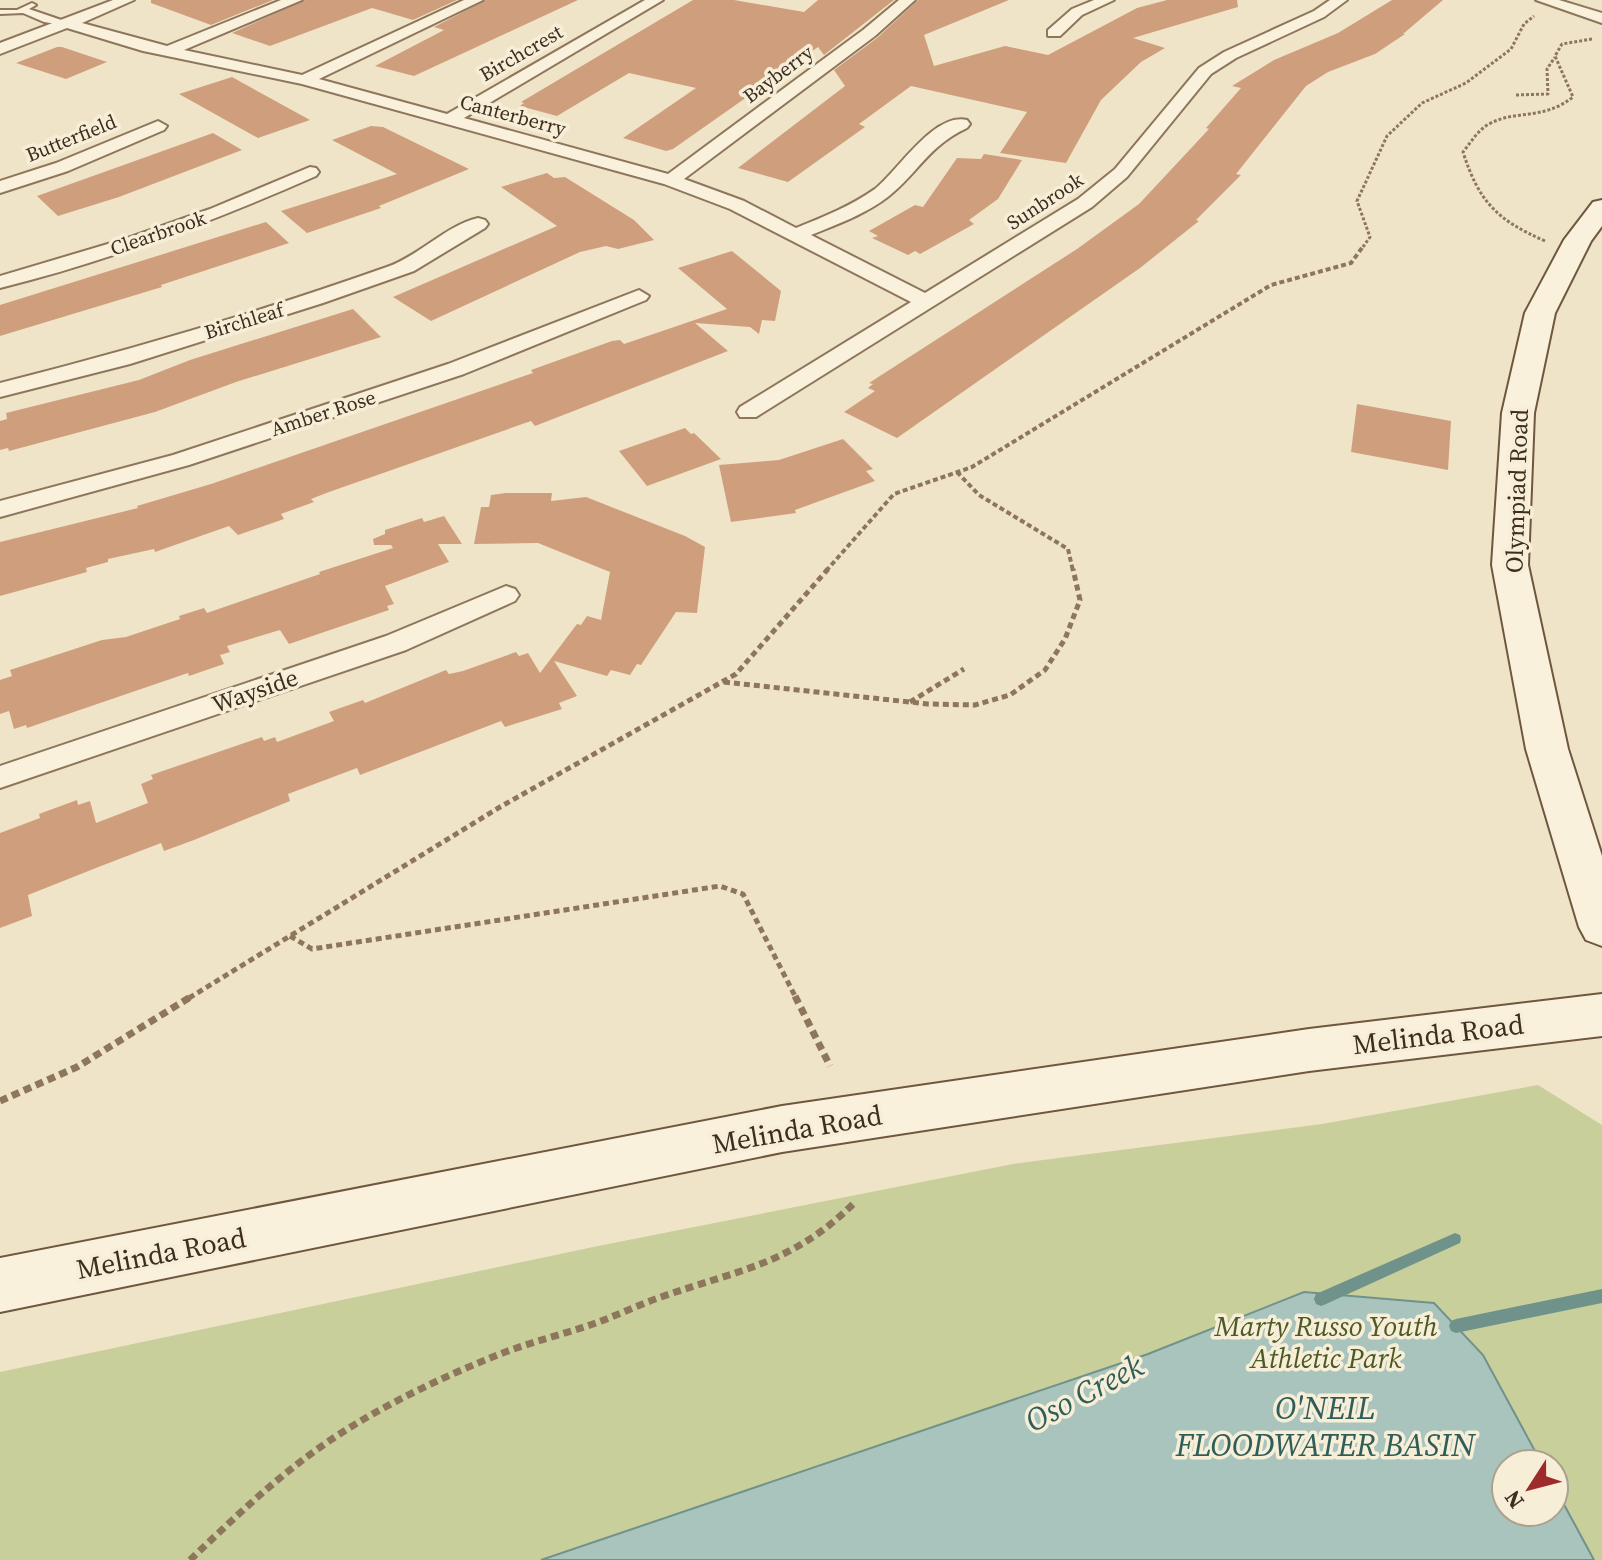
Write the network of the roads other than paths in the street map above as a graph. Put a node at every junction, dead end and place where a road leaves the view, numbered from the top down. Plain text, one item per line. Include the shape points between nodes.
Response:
1 (28, 0) edge
2 (127, 0) edge
3 (295, 0) edge
4 (476, 0) edge
5 (656, 0) edge
6 (908, 0) edge
7 (1107, 0) edge
8 (1340, 0) edge
9 (1584, 0) edge
10 (7, 1) edge
11 (1549, 2) edge
12 (0, 3) edge
13 (1602, 6) edge
14 (26, 11) junction
15 (0, 12) edge
16 (1602, 18) edge
17 (64, 22) junction
18 (1054, 33) dead end
19 (0, 49) edge
20 (169, 51) junction
21 (304, 80) junction
22 (449, 120) junction
23 (961, 124) dead end
24 (158, 126) dead end
25 (310, 172) dead end
26 (671, 180) junction
27 (0, 187) edge
28 (1602, 208) edge
29 (478, 224) dead end
30 (793, 236) junction
31 (0, 282) edge
32 (639, 296) dead end
33 (927, 302) junction
34 (0, 390) edge
35 (748, 412) dead end
36 (0, 509) edge
37 (506, 595) dead end
38 (0, 777) edge
39 (1602, 927) edge
40 (1602, 1015) edge
41 (0, 1285) edge

1 - 14 lane via 33,4
2 - 17 street
3 - 20 street
4 - 21 street
5 - 22 street, Birchcrest
6 - 26 street, Bayberry
7 - 18 street via 1077,12
8 - 33 street, Sunbrook via 1205,71 1107,186
9 - 13 street
10 - 12 lane
11 - 16 street
14 - 15 lane
14 - 17 lane
17 - 19 street
17 - 20 street, Canterberry
20 - 21 street, Canterberry
21 - 22 street, Canterberry
22 - 26 street, Canterberry
23 - 30 street via 936,136 882,192
24 - 27 street, Butterfield
25 - 31 street, Clearbrook via 149,238
26 - 30 street, Canterberry via 737,205
28 - 39 main road, Olympiad Road via 1571,252 1540,313 1518,413 1510,565 1547,749
29 - 34 street, Birchleaf via 407,267 316,299
30 - 33 street, Canterberry
32 - 36 street, Amber Rose via 456,369 181,460
33 - 35 street, Sunbrook
37 - 38 street, Wayside via 396,643
40 - 41 main road, Melinda Road via 1309,1050 782,1129

